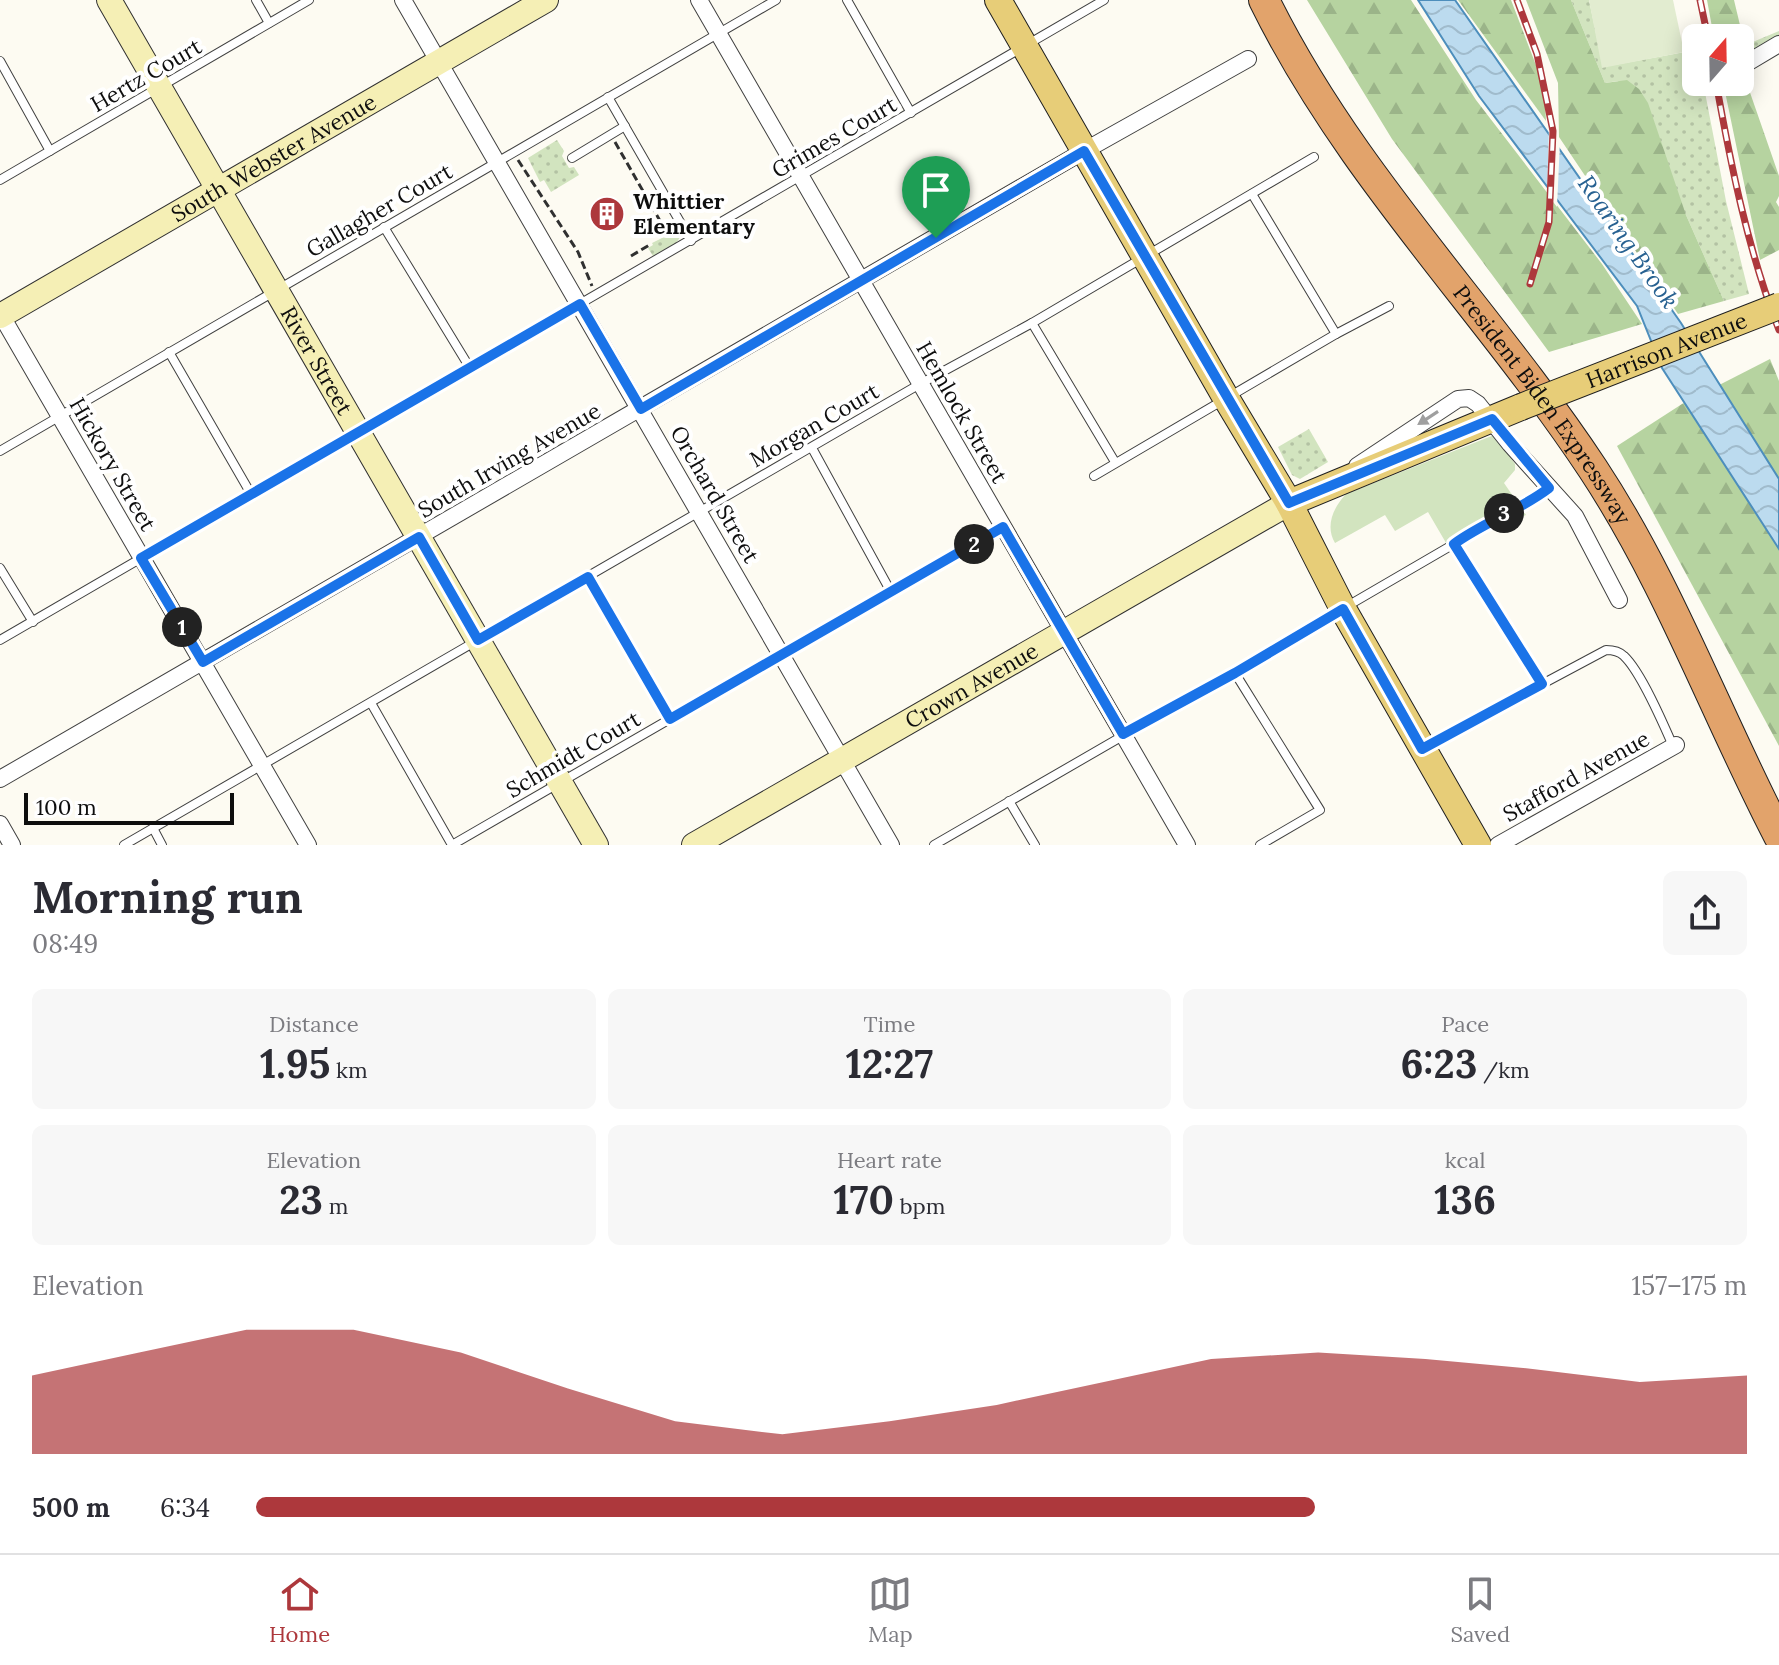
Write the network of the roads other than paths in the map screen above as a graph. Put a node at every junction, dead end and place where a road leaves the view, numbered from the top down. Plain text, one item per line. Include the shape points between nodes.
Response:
1 (109, 0) edge
2 (256, 0) edge
3 (309, 0) edge
4 (403, 0) edge
5 (546, 0) edge
6 (699, 0) edge
7 (776, 0) edge
8 (847, 0) edge
9 (998, 0) edge
10 (1104, 0) edge
11 (1264, 0) edge
12 (1281, 0) edge
13 (269, 23) junction
14 (718, 35) junction
15 (1779, 44) edge
16 (1025, 48) junction
17 (1248, 59) dead end
18 (1754, 59) edge
19 (0, 61) edge
20 (438, 61) junction
21 (160, 88) junction
22 (608, 97) junction
23 (911, 113) junction
24 (625, 126) junction
25 (50, 151) junction
26 (1084, 151) junction
27 (1314, 157) dead end
28 (572, 158) dead end
29 (498, 162) junction
30 (800, 177) junction
31 (0, 180) edge
32 (218, 189) junction
33 (1252, 194) junction
34 (384, 227) junction
35 (691, 241) junction
36 (1144, 255) junction
37 (861, 282) junction
38 (275, 291) junction
39 (580, 304) junction
40 (1389, 306) dead end
41 (1779, 306) edge
42 (0, 314) edge
43 (1032, 323) junction
44 (1336, 334) junction
45 (169, 352) junction
46 (470, 368) junction
47 (920, 384) junction
48 (1226, 398) junction
49 (641, 409) junction
50 (60, 416) junction
51 (1492, 419) junction
52 (359, 432) junction
53 (812, 448) junction
54 (0, 451) edge
55 (1115, 462) junction
56 (1094, 476) dead end
57 (1549, 488) junction
58 (251, 494) junction
59 (1289, 503) junction
60 (699, 512) junction
61 (1003, 527) junction
62 (419, 537) junction
63 (1454, 544) junction
64 (141, 558) junction
65 (0, 568) edge
66 (588, 577) junction
67 (891, 592) junction
68 (1619, 600) dead end
69 (1343, 609) junction
70 (33, 622) junction
71 (1064, 631) junction
72 (0, 640) edge
73 (478, 640) junction
74 (781, 654) junction
75 (203, 662) junction
76 (1235, 673) junction
77 (1542, 684) junction
78 (371, 703) junction
79 (670, 719) junction
80 (1123, 734) junction
81 (1675, 745) joint
82 (1422, 749) junction
83 (842, 760) junction
84 (262, 765) junction
85 (0, 779) edge
86 (560, 783) junction
87 (1779, 796) edge
88 (1009, 801) junction
89 (0, 824) edge
90 (153, 828) junction
91 (1779, 836) edge
92 (12, 845) edge
93 (124, 845) edge
94 (162, 845) edge
95 (308, 845) edge
96 (452, 845) edge
97 (596, 845) edge
98 (694, 845) edge
99 (891, 845) edge
100 (934, 845) edge
101 (1035, 845) edge
102 (1187, 845) edge
103 (1260, 845) edge
104 (1478, 845) edge
105 (1498, 845) edge

1 - 21 main road, River Street
2 - 13 lane
3 - 13 lane, Hertz Court
4 - 20 street, Orchard Street
5 - 20 main road, South Webster Avenue
6 - 14 street, Hemlock Street
7 - 14 lane, Gallagher Court
8 - 23 lane
9 - 16 main road
10 - 16 lane, Grimes Court
11 - 91 highway, President Biden Expressway via 1342,135 1520,366 1601,481 1651,571
12 - 87 highway, President Biden Expressway via 1380,161 1564,396 1615,471 1679,585
13 - 21 lane, Hertz Court
14 - 22 lane, Gallagher Court
14 - 30 street, Hemlock Street
15 - 18 street
16 - 23 lane, Grimes Court
16 - 26 main road
17 - 26 street, South Irving Avenue
19 - 25 lane
20 - 29 street, Orchard Street
20 - 32 main road, South Webster Avenue
21 - 25 lane, Hertz Court
21 - 32 main road, River Street
22 - 24 lane
22 - 29 lane, Gallagher Court
23 - 30 lane, Grimes Court
24 - 28 lane
24 - 35 lane
25 - 31 lane, Hertz Court
26 - 36 main road
26 - 37 street, South Irving Avenue
27 - 33 lane, Morgan Court
29 - 34 lane, Gallagher Court
29 - 39 street, Orchard Street
30 - 35 lane, Grimes Court
30 - 37 street, Hemlock Street
32 - 38 main road, River Street
32 - 42 main road, South Webster Avenue
33 - 36 lane, Morgan Court
33 - 44 lane
34 - 38 lane, Gallagher Court
34 - 46 lane
35 - 39 lane, Grimes Court
36 - 43 lane, Morgan Court
36 - 48 main road
37 - 47 street, Hemlock Street
37 - 49 street, South Irving Avenue
38 - 45 lane, Gallagher Court
38 - 52 main road, River Street
39 - 46 lane, Grimes Court
39 - 49 street, Orchard Street
40 - 44 lane
41 - 51 main road, Harrison Avenue, bridge
42 - 50 street, Hickory Street
43 - 47 lane, Morgan Court
43 - 55 lane
44 - 48 lane
45 - 50 lane, Gallagher Court
45 - 58 lane
46 - 52 lane, Grimes Court
47 - 53 lane, Morgan Court
47 - 61 street, Hemlock Street
48 - 55 lane
48 - 59 main road
49 - 60 street, Orchard Street
49 - 62 street, South Irving Avenue
50 - 54 lane, Gallagher Court
50 - 64 street, Hickory Street
51 - 57 street
51 - 59 main road, Harrison Avenue
52 - 58 lane, Grimes Court
52 - 62 main road, River Street
53 - 60 lane, Morgan Court
53 - 67 lane
55 - 56 lane
57 - 63 lane
57 - 68 street via 1575,516
58 - 64 lane, Grimes Court
59 - 69 main road
59 - 71 main road, Crown Avenue
60 - 66 lane, Morgan Court
60 - 74 street, Orchard Street
61 - 67 lane, Schmidt Court
61 - 71 street, Hemlock Street
62 - 73 main road, River Street
62 - 75 street, South Irving Avenue
63 - 69 lane
63 - 77 lane
64 - 70 lane, Grimes Court
64 - 75 street, Hickory Street
65 - 70 lane
66 - 73 lane, Morgan Court
66 - 79 lane
67 - 74 lane, Schmidt Court
69 - 76 lane
69 - 82 main road
70 - 72 lane, Grimes Court
71 - 80 street, Hemlock Street
71 - 83 main road, Crown Avenue
73 - 78 lane, Morgan Court
73 - 86 main road, River Street
74 - 79 lane, Schmidt Court
74 - 83 street, Orchard Street
75 - 84 street, Hickory Street
75 - 85 street, South Irving Avenue
76 - 80 lane
76 - 103 lane via 1320,810
77 - 81 lane via 1615,650 1627,659
77 - 82 lane
78 - 84 lane, Morgan Court
78 - 96 lane
79 - 86 lane, Schmidt Court
80 - 88 lane
80 - 102 street, Hemlock Street
81 - 105 street, Stafford Avenue
82 - 104 main road
83 - 98 main road, Crown Avenue
83 - 99 street, Orchard Street
84 - 90 lane, Morgan Court
84 - 95 street, Hickory Street
86 - 96 lane, Schmidt Court
86 - 97 main road, River Street
88 - 100 lane
88 - 101 lane
89 - 92 street
90 - 93 lane, Morgan Court
90 - 94 lane

